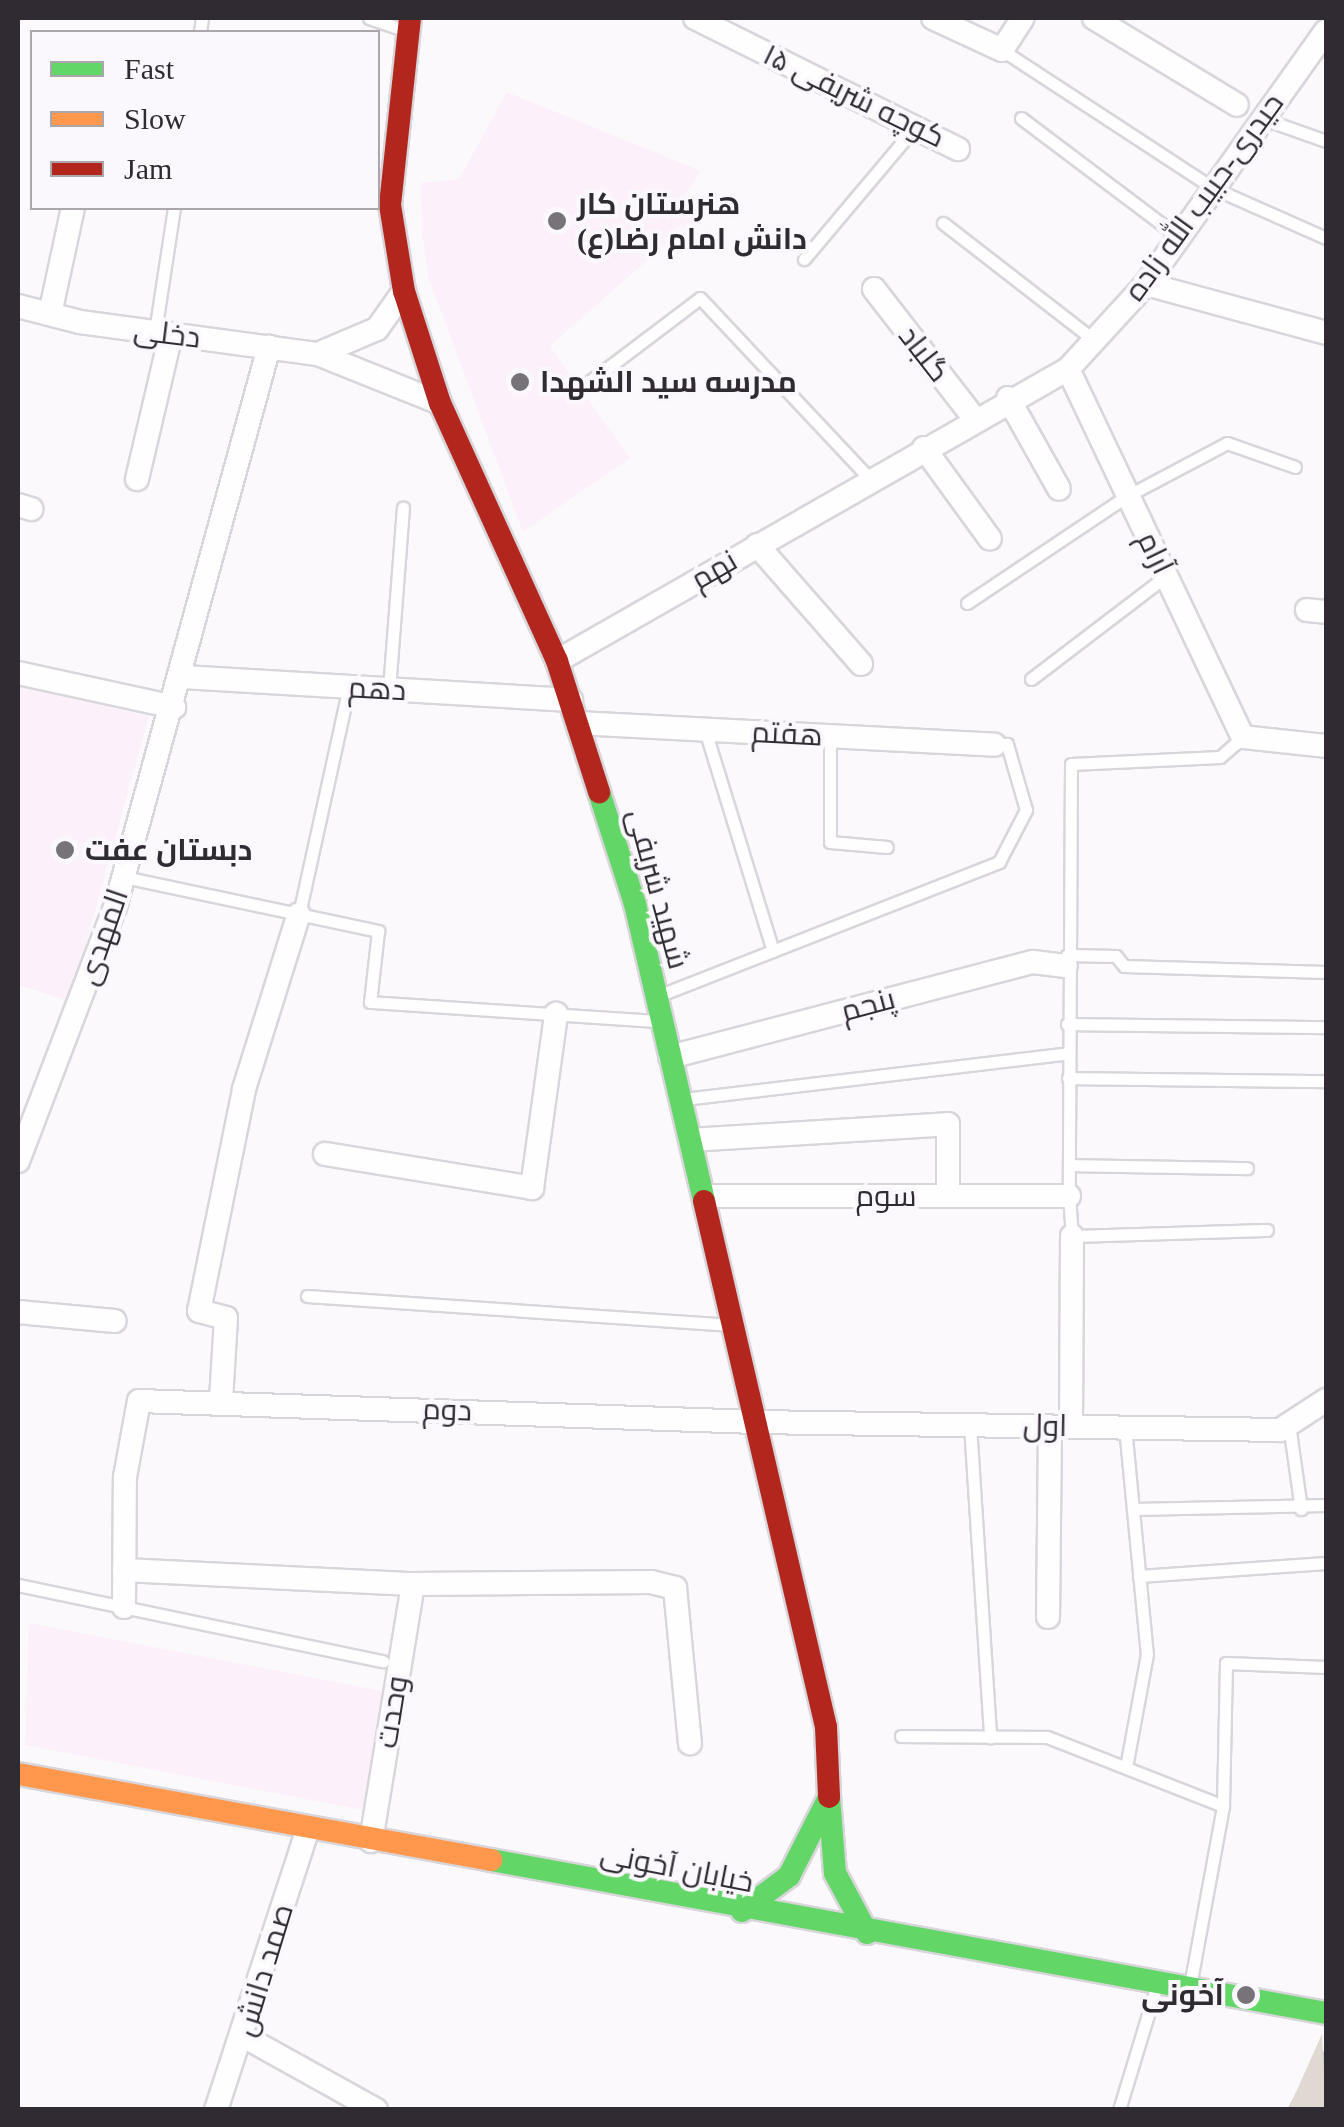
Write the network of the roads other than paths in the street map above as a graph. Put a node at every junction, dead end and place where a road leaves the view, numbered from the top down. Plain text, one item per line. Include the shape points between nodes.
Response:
1 (369, 18) edge
2 (695, 18) edge
3 (932, 18) edge
4 (1023, 18) edge
5 (1094, 18) edge
6 (408, 24) edge
7 (1326, 31) edge
8 (1002, 50) junction
9 (1238, 105) dead end
10 (1021, 118) dead end
11 (1261, 118) junction
12 (915, 127) junction
13 (1326, 141) edge
14 (958, 148) dead end
15 (1213, 188) junction
16 (73, 210) edge
17 (174, 210) edge
18 (943, 223) dead end
19 (1179, 237) junction
20 (1326, 238) edge
21 (804, 259) dead end
22 (1146, 284) junction
23 (874, 289) dead end
24 (404, 291) junction
25 (18, 306) edge
26 (50, 314) junction
27 (163, 333) junction
28 (1326, 334) edge
29 (1094, 340) junction
30 (269, 347) junction
31 (318, 354) junction
32 (1068, 369) junction
33 (589, 382) dead end
34 (1008, 398) junction
35 (440, 403) junction
36 (974, 418) junction
37 (924, 448) junction
38 (1296, 467) dead end
39 (137, 479) dead end
40 (870, 479) junction
41 (1060, 489) dead end
42 (1127, 496) junction
43 (403, 508) dead end
44 (990, 539) dead end
45 (757, 545) junction
46 (1166, 576) junction
47 (967, 603) dead end
48 (558, 660) junction
49 (861, 664) dead end
50 (18, 673) edge
51 (184, 678) junction
52 (1030, 679) dead end
53 (349, 687) junction
54 (389, 689) junction
55 (571, 700) junction
56 (174, 708) junction
57 (579, 723) junction
58 (705, 730) junction
59 (830, 736) junction
60 (1243, 737) junction
61 (994, 745) joint
62 (1326, 746) edge
63 (887, 847) dead end
64 (124, 878) junction
65 (299, 914) junction
66 (773, 951) junction
67 (1067, 961) junction
68 (1326, 972) edge
69 (656, 997) junction
70 (556, 1014) junction
71 (662, 1021) junction
72 (1067, 1024) junction
73 (1326, 1027) edge
74 (1068, 1053) junction
75 (670, 1056) junction
76 (1068, 1078) junction
77 (1326, 1081) edge
78 (680, 1100) junction
79 (690, 1140) junction
80 (325, 1154) dead end
81 (18, 1161) edge
82 (1069, 1165) junction
83 (1248, 1168) dead end
84 (703, 1196) junction
85 (948, 1196) junction
86 (1069, 1196) junction
87 (1266, 1230) dead end
88 (1072, 1236) junction
89 (306, 1296) dead end
90 (18, 1312) edge
91 (116, 1321) dead end
92 (733, 1326) junction
93 (221, 1400) junction
94 (1326, 1400) edge
95 (755, 1422) junction
96 (1289, 1424) junction
97 (970, 1425) junction
98 (1060, 1426) junction
99 (1125, 1427) junction
100 (1326, 1504) edge
101 (1133, 1510) junction
102 (1301, 1510) junction
103 (1326, 1563) edge
104 (124, 1570) junction
105 (1140, 1576) junction
106 (413, 1584) junction
107 (18, 1585) edge
108 (124, 1607) junction
109 (1048, 1616) dead end
110 (383, 1661) dead end
111 (1326, 1668) edge
112 (901, 1736) dead end
113 (990, 1737) junction
114 (690, 1743) dead end
115 (1126, 1767) junction
116 (18, 1774) edge
117 (828, 1796) junction
118 (1223, 1806) junction
119 (308, 1829) junction
120 (372, 1841) junction
121 (742, 1910) junction
122 (867, 1933) junction
123 (1158, 1984) junction
124 (1190, 1989) junction
125 (1326, 2013) edge
126 (245, 2037) junction
127 (216, 2110) edge
128 (376, 2110) edge
129 (1119, 2110) edge

1 - 6 lane
2 - 12 street, کوچه شریفی ۱۵
3 - 8 street
4 - 8 street
5 - 9 street
6 - 24 main road, شهید شریفی via 390,205
7 - 11 street, حیدری-حبیب الله زاده
8 - 15 lane
10 - 19 lane
11 - 13 lane
11 - 15 street, حیدری-حبیب الله زاده
12 - 14 street, کوچه شریفی ۱۵
12 - 21 lane
15 - 19 street, حیدری-حبیب الله زاده
15 - 20 lane
16 - 26 street
17 - 27 lane
18 - 29 lane
19 - 22 street, حیدری-حبیب الله زاده
22 - 28 street
22 - 29 street, حیدری-حبیب الله زاده
23 - 36 street, گلباد
24 - 31 street via 376,329
24 - 35 main road, شهید شریفی
25 - 26 street, دخلی
26 - 27 street, دخلی
27 - 30 street, دخلی
27 - 39 street
29 - 32 street, حیدری-حبیب الله زاده
30 - 31 street, دخلی
30 - 51 street, المهدی
31 - 35 street, دخلی
32 - 34 street, حیدری-حبیب الله زاده
32 - 42 street, آرام
33 - 40 lane via 700,298
34 - 36 street, حیدری-حبیب الله زاده
34 - 41 street
35 - 48 main road, شهید شریفی
36 - 37 street, حیدری-حبیب الله زاده
37 - 40 street, حیدری-حبیب الله زاده
37 - 44 street
38 - 42 lane via 1228,443
40 - 45 street, نهم
42 - 46 street, آرام
42 - 47 lane
43 - 54 lane
45 - 48 street, نهم
45 - 49 street
46 - 52 lane
46 - 60 street, آرام
48 - 55 main road, شهید شریفی
50 - 56 street
51 - 53 street, دهم
51 - 56 street, المهدی
53 - 54 street, دهم
53 - 65 lane
54 - 55 street, دهم
55 - 57 main road, شهید شریفی
56 - 64 street, المهدی
57 - 58 street, هفتم
57 - 69 main road, شهید شریفی
58 - 59 street, هفتم
58 - 66 lane
59 - 61 street, هفتم
59 - 63 lane via 830,842
60 - 62 street
60 - 67 lane via 1220,757 1071,764
61 - 66 lane via 1007,744 1026,810 999,862
64 - 65 lane
64 - 81 street, المهدی
65 - 70 lane via 378,931 370,1002
65 - 93 street via 244,1089 199,1311 226,1318
66 - 69 lane
67 - 68 lane via 1116,956 1124,966
67 - 72 lane
67 - 75 street, پنجم via 1033,962
69 - 71 main road, شهید شریفی
70 - 71 lane
70 - 80 street via 532,1188
71 - 75 main road, شهید شریفی
72 - 73 lane
72 - 74 lane
74 - 76 lane
74 - 78 lane
75 - 78 main road, شهید شریفی
76 - 77 lane
76 - 82 lane
78 - 79 main road, شهید شریفی
79 - 84 main road, شهید شریفی
79 - 85 street via 948,1124
82 - 83 lane
82 - 86 lane
84 - 85 street, سوم
84 - 92 main road, شهید شریفی
85 - 86 street, سوم
86 - 88 lane
87 - 88 lane
88 - 98 street
89 - 92 lane
90 - 91 street
92 - 95 main road, شهید شریفی
93 - 95 street, دوم
93 - 104 street, دوم via 139,1401 124,1477
94 - 96 street, اول
95 - 97 street, اول
95 - 117 main road, شهید شریفی via 826,1728
96 - 99 street, اول via 1280,1430
96 - 102 lane
97 - 98 street, اول
97 - 113 lane
98 - 99 street, اول
98 - 109 street
99 - 101 lane
100 - 102 lane
101 - 102 lane
101 - 105 lane
103 - 105 lane
104 - 106 street
104 - 108 street
105 - 115 lane via 1147,1654
106 - 114 street via 651,1582 676,1588
106 - 120 street, وحدت
107 - 108 lane
108 - 110 lane
111 - 118 lane via 1226,1663
112 - 113 lane
113 - 115 lane via 1047,1737
115 - 118 lane
116 - 119 main road, خیابان آخونی
117 - 121 main road via 789,1876
117 - 122 main road, شهید شریفی via 835,1873
118 - 124 lane
119 - 120 main road, خیابان آخونی
119 - 126 street, صمد دانش
120 - 121 main road, خیابان آخونی
121 - 122 main road, خیابان آخونی
122 - 123 main road, خیابان آخونی
123 - 124 main road, خیابان آخونی
123 - 129 lane
124 - 125 main road, خیابان آخونی
126 - 127 street, صمد دانش
126 - 128 street

